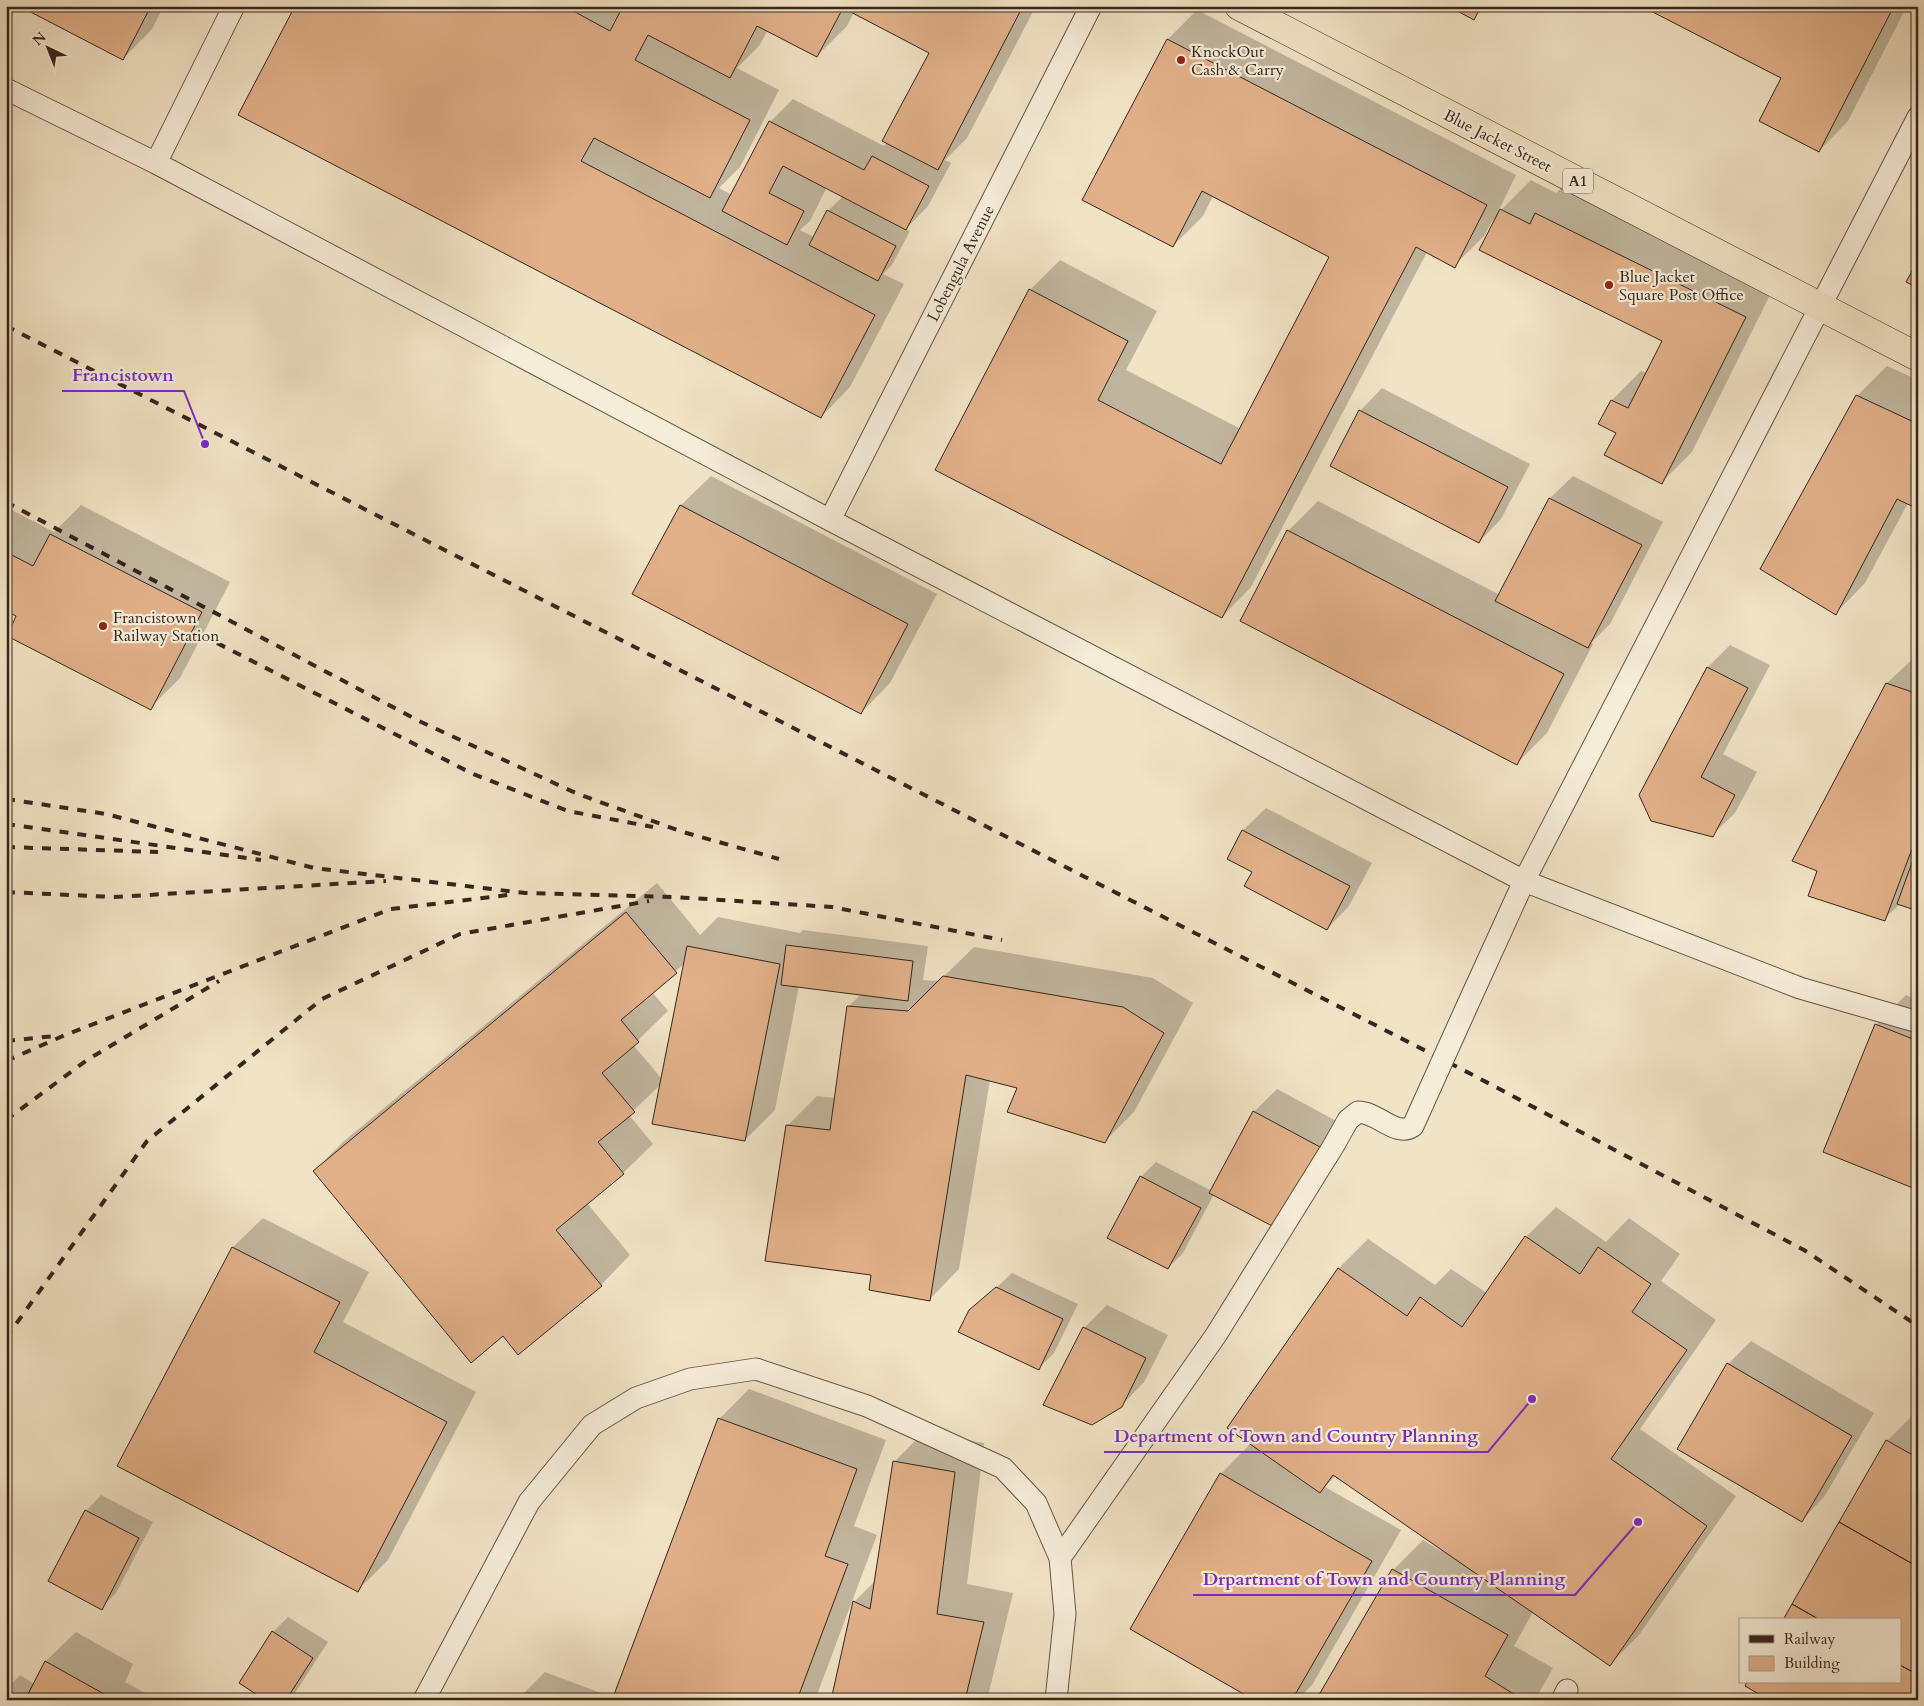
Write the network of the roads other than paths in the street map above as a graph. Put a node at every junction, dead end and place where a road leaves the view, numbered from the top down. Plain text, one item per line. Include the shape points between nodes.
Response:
1 (234, 6) edge
2 (1091, 6) edge
3 (1239, 6) edge
4 (6, 89) edge
5 (1918, 117) edge
6 (156, 163) junction
7 (1822, 307) junction
8 (1918, 357) edge
9 (830, 520) junction
10 (1524, 881) junction
11 (1918, 1022) edge
12 (1060, 1558) junction
13 (424, 1700) edge
14 (1056, 1700) edge

1 - 6 lane
2 - 9 lane, Lobengula Avenue
3 - 7 highway, Blue Jacket Street / A1
4 - 6 lane
5 - 7 lane
6 - 9 lane
7 - 8 highway, Blue Jacket Street / A1
7 - 10 lane
9 - 10 lane
10 - 11 lane via 1800,988
10 - 12 lane, bridge via 1413,1126 1398,1130 1369,1113 1358,1112 1348,1120 1216,1335
12 - 13 lane via 1036,1503 1003,1468 867,1406 756,1369 690,1379 636,1398 592,1425 529,1502
12 - 14 lane via 1065,1614

